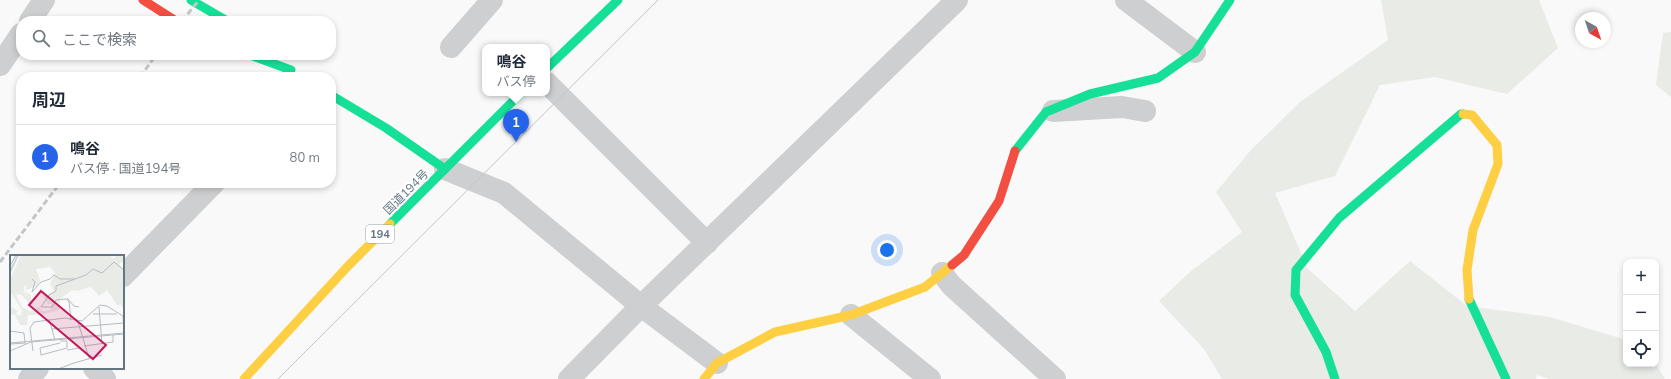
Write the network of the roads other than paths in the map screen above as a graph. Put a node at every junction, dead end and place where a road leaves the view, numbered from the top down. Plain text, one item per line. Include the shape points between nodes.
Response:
1 (44, 0) edge
2 (143, 0) edge
3 (191, 0) edge
4 (492, 0) edge
5 (618, 0) edge
6 (957, 0) edge
7 (1126, 0) edge
8 (1230, 0) edge
9 (33, 16) edge
10 (168, 16) edge
11 (218, 16) edge
12 (16, 41) edge
13 (451, 47) dead end
14 (1195, 52) junction
15 (263, 60) edge
16 (278, 60) edge
17 (0, 65) edge
18 (550, 65) edge
19 (294, 72) edge
20 (294, 72) edge
21 (550, 86) edge
22 (518, 96) edge
23 (336, 98) edge
24 (1145, 111) dead end
25 (1046, 112) junction
26 (445, 169) junction
27 (209, 188) edge
28 (707, 243) junction
29 (942, 273) junction
30 (124, 275) edge
31 (641, 306) junction
32 (851, 315) junction
33 (37, 369) edge
34 (95, 369) edge
35 (710, 371) edge
36 (29, 379) edge
37 (105, 379) edge
38 (244, 379) edge
39 (569, 379) edge
40 (930, 379) edge
41 (1056, 379) edge
42 (1335, 379) edge
43 (1506, 379) edge

1 - 9 street
2 - 10 main road
3 - 11 main road
4 - 13 street
5 - 18 main road
6 - 28 street
7 - 14 street
8 - 14 main road
12 - 17 street
14 - 25 main road via 1158,78 1090,94
15 - 19 main road
16 - 20 main road
21 - 28 street
22 - 26 main road, 国道194号 / 194
23 - 26 main road via 386,128
24 - 25 street via 1122,107
25 - 29 main road via 1016,148 999,201 964,255
26 - 31 street via 504,193
26 - 38 main road, 国道194号 / 194 via 349,265
27 - 30 street
28 - 31 street
29 - 32 main road via 925,287
29 - 41 street via 951,285
31 - 35 street
31 - 39 street
32 - 35 main road via 775,332
32 - 40 street
33 - 36 street
34 - 37 street
42 - 43 main road via 1326,352 1295,295 1296,270 1339,218 1461,114 1472,115 1497,145 1498,164 1473,230 1467,270 1469,300

